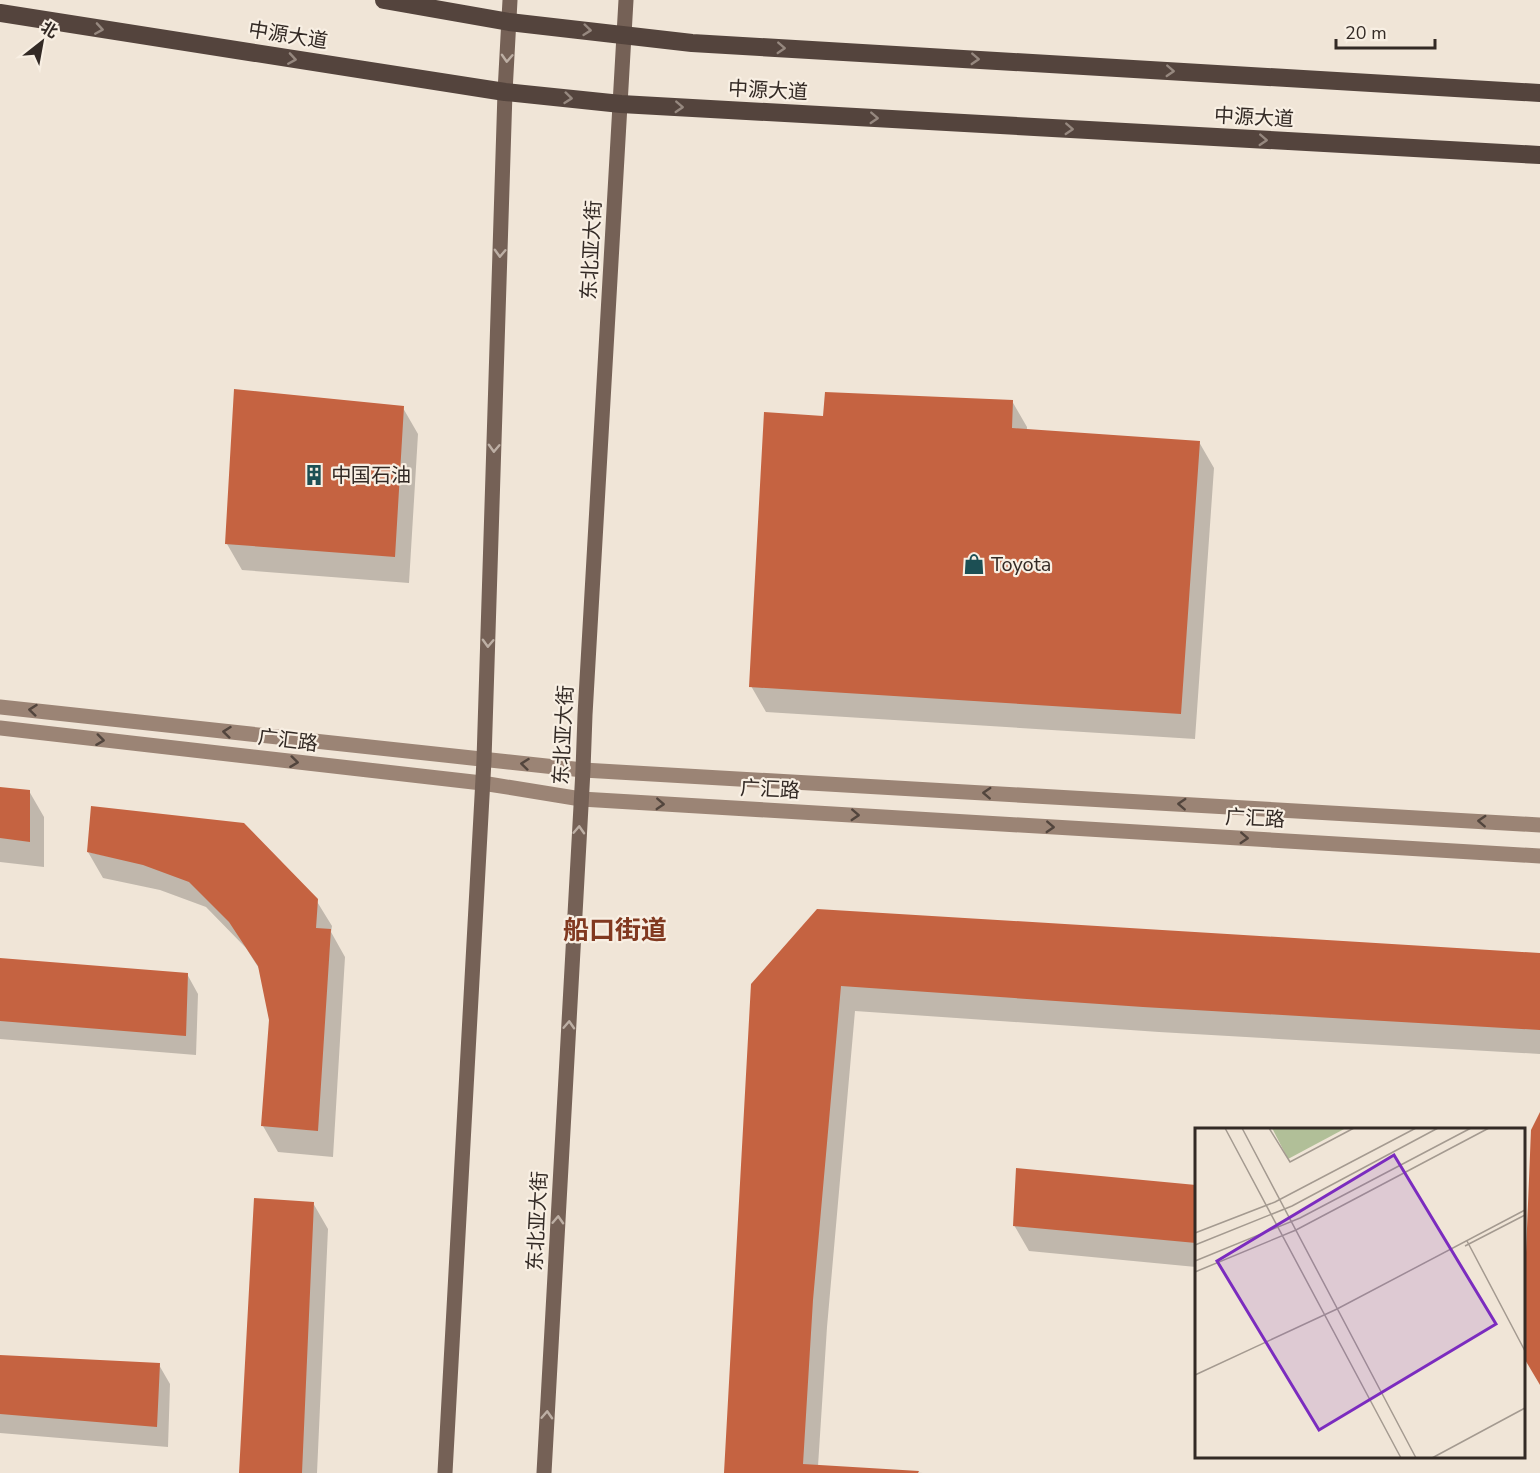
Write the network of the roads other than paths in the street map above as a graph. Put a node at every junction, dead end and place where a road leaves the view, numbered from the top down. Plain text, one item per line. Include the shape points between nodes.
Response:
1 (384, 0) edge
2 (510, 0) edge
3 (626, 0) edge
4 (0, 13) edge
5 (509, 22) junction
6 (624, 34) junction
7 (505, 92) junction
8 (1540, 93) edge
9 (621, 104) junction
10 (1540, 155) edge
11 (0, 707) edge
12 (0, 728) edge
13 (484, 760) junction
14 (584, 770) junction
15 (482, 783) junction
16 (581, 799) junction
17 (1540, 825) edge
18 (1540, 856) edge
19 (445, 1473) edge
20 (544, 1473) edge

1 - 5 highway, 中源大道
2 - 5 main road
3 - 6 main road, 东北亚大街
4 -> 7 highway, 中源大道
5 -> 6 highway, 中源大道
5 -> 7 main road
6 -> 8 highway, 中源大道 via 692,43
6 - 9 main road, 东北亚大街
7 -> 9 highway, 中源大道
7 -> 13 main road
9 -> 10 highway, 中源大道
9 - 14 main road, 东北亚大街
13 -> 11 street, 广汇路
12 -> 15 street, 广汇路
14 -> 13 street, 广汇路
13 - 15 main road
14 - 16 main road, 东北亚大街
17 -> 14 street, 广汇路
15 - 16 street, 广汇路
15 - 19 main road
16 -> 18 street, 广汇路
20 -> 16 main road, 东北亚大街

